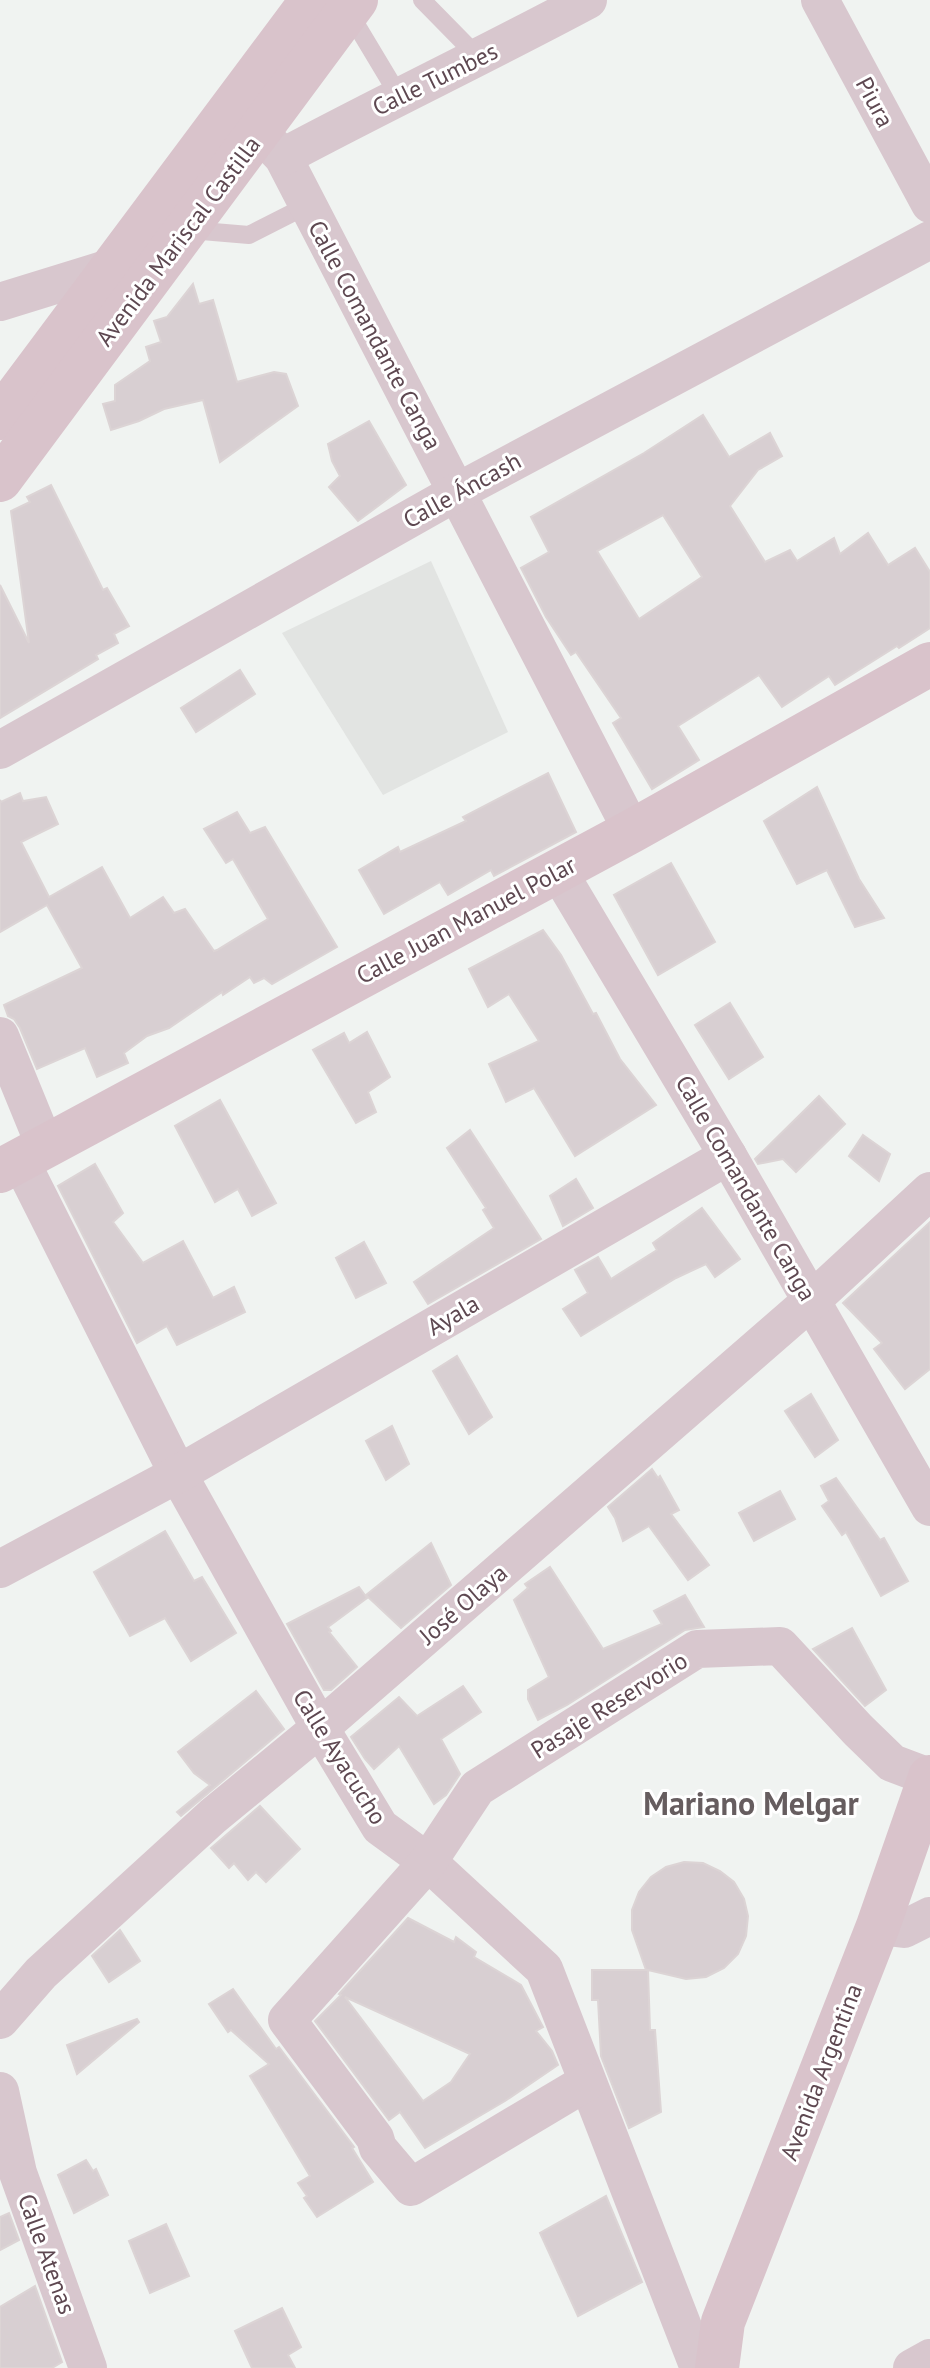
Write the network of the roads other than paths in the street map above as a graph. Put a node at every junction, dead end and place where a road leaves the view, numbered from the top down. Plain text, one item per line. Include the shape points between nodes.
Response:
1 (422, 0) edge
2 (588, 0) edge
3 (820, 0) edge
4 (339, 3) edge
5 (479, 58) junction
6 (399, 96) junction
7 (258, 133) junction
8 (930, 204) edge
9 (308, 205) junction
10 (187, 230) junction
11 (930, 240) edge
12 (113, 267) junction
13 (0, 302) edge
14 (0, 418) edge
15 (0, 480) edge
16 (457, 492) junction
17 (930, 664) edge
18 (0, 750) edge
19 (632, 831) junction
20 (558, 871) junction
21 (0, 1036) edge
22 (728, 1156) junction
23 (21, 1159) edge
24 (930, 1191) edge
25 (811, 1301) junction
26 (178, 1474) junction
27 (930, 1507) edge
28 (0, 1569) edge
29 (320, 1728) junction
30 (930, 1777) edge
31 (428, 1862) junction
32 (930, 1916) edge
33 (878, 1926) junction
34 (0, 2020) edge
35 (587, 2082) junction
36 (0, 2091) edge
37 (930, 2358) edge
38 (88, 2368) edge
39 (699, 2368) edge
40 (717, 2368) edge
41 (912, 2368) edge

1 - 5 lane
2 - 5 street, Calle Tumbes
3 - 8 street, Piura
4 - 6 lane
4 - 7 street, Avenida Mariscal Castilla
5 - 6 street, Calle Tumbes
6 - 7 street, Calle Tumbes
7 - 9 street, Calle Comandante Canga
7 - 10 street, Avenida Mariscal Castilla
7 - 12 street, Avenida Mariscal Castilla
9 - 10 lane via 249,235
9 - 16 street, Calle Comandante Canga
10 - 15 street, Avenida Mariscal Castilla
11 - 16 street, Calle Áncash
12 - 13 street
12 - 14 street, Avenida Mariscal Castilla
16 - 18 street, Calle Áncash
16 - 19 street, Calle Comandante Canga
17 - 19 street, Calle Juan Manuel Polar
19 - 20 street, Calle Juan Manuel Polar
20 - 22 street, Calle Comandante Canga
20 - 23 street, Calle Juan Manuel Polar
21 - 23 street, Calle Ayacucho
22 - 25 street, Calle Comandante Canga
22 - 26 street, Ayala
23 - 26 street, Calle Ayacucho
24 - 25 street, José Olaya
25 - 27 street, Calle Comandante Canga
25 - 29 street, José Olaya
26 - 28 street, Ayala
26 - 29 street, Calle Ayacucho
29 - 31 street, Calle Ayacucho via 380,1827
29 - 34 street, José Olaya via 213,1816 41,1973
30 - 31 street, Pasaje Reservorio via 892,1763 780,1646 697,1649 477,1788
30 - 33 street, Avenida Argentina
31 - 35 street, Calle Ayacucho via 544,1969
31 - 35 street, Pasaje Reservorio via 287,2020 378,2148 411,2187
32 - 33 street via 904,1929
33 - 40 street, Avenida Argentina via 723,2322
35 - 39 street, Calle Ayacucho
36 - 38 street, Calle Atenas via 18,2173
37 - 41 street

